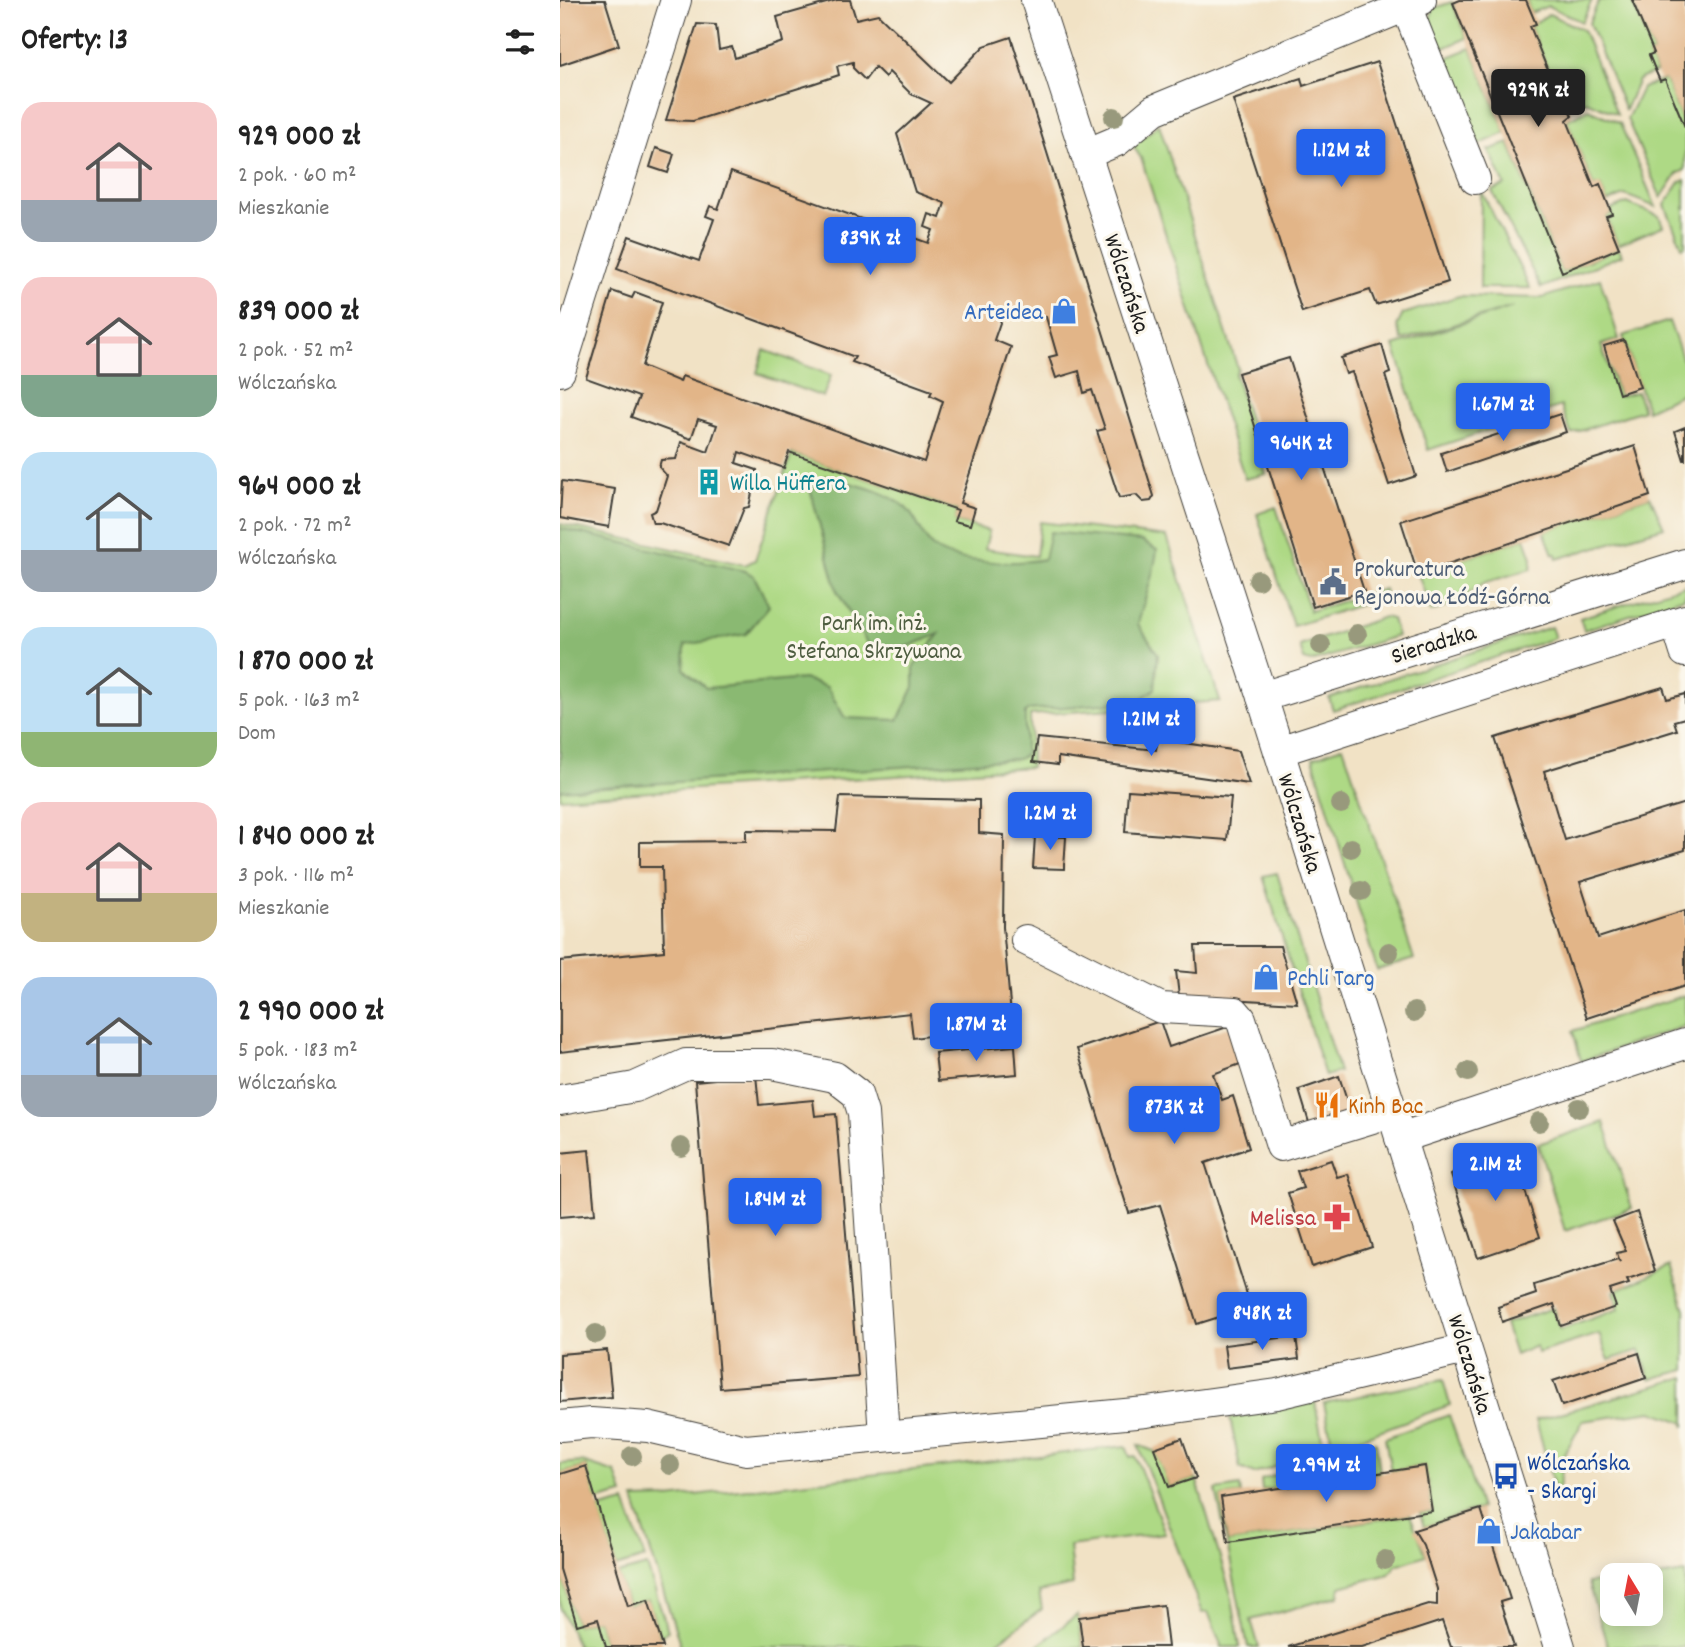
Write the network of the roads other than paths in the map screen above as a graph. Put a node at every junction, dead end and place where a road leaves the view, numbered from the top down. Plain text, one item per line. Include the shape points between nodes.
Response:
1 (676, 0) edge
2 (1036, 0) edge
3 (1414, 3) edge
4 (1086, 154) junction
5 (1475, 179) dead end
6 (560, 372) edge
7 (1685, 564) edge
8 (1680, 621) edge
9 (1685, 652) edge
10 (1262, 697) junction
11 (1279, 751) junction
12 (1026, 940) dead end
13 (1685, 1044) edge
14 (560, 1100) edge
15 (1396, 1125) junction
16 (1466, 1349) junction
17 (560, 1426) edge
18 (884, 1436) junction
19 (1560, 1647) edge

1 - 6 street
2 - 4 street, Wólczańska
3 - 4 street via 1154,110 1117,141
3 - 5 street
4 - 10 street, Wólczańska
7 - 10 street, Sieradzka
8 - 9 street
8 - 11 street
10 - 11 street, Wólczańska
11 - 15 street, Wólczańska
12 - 15 street via 1161,1008 1235,1012 1281,1146
13 - 15 street
14 - 18 street via 635,1087 686,1064 772,1064 835,1077 857,1094 863,1113
15 - 16 street, Wólczańska
16 - 18 street via 1277,1394 1146,1412
16 - 19 street, Wólczańska
17 - 18 street via 648,1427 746,1450

